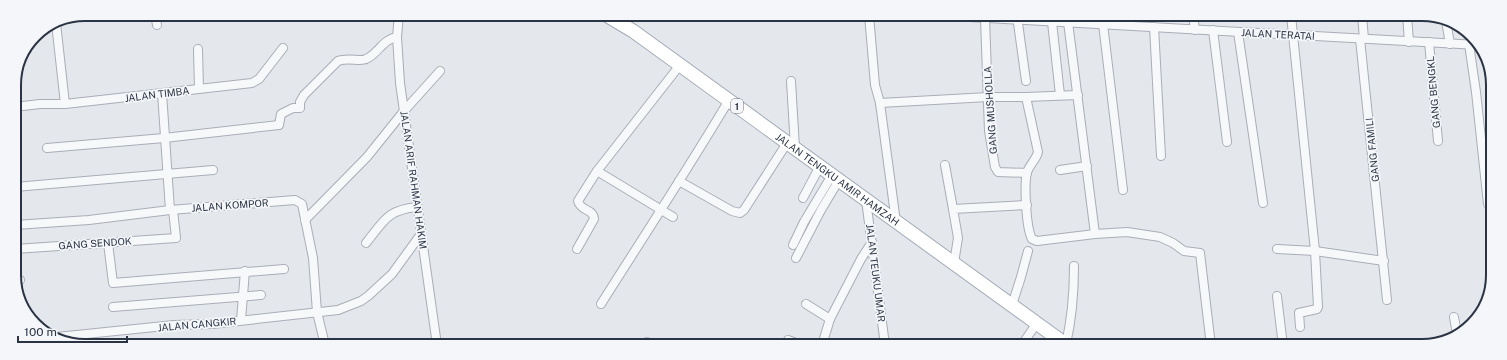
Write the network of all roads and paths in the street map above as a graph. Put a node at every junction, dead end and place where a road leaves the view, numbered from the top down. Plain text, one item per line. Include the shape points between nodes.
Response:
1 (156, 21) edge
2 (398, 21) edge
3 (618, 21) edge
4 (870, 21) edge
5 (985, 21) edge
6 (1018, 21) edge
7 (1056, 21) edge
8 (1062, 21) edge
9 (1194, 21) edge
10 (1292, 21) edge
11 (1362, 21) edge
12 (1407, 21) edge
13 (1068, 22) junction
14 (1102, 24) junction
15 (157, 25) dead end
16 (1447, 26) edge
17 (1154, 27) junction
18 (57, 28) edge
19 (1195, 30) junction
20 (1213, 30) junction
21 (1238, 32) junction
22 (1293, 35) junction
23 (397, 37) junction
24 (1362, 39) junction
25 (1409, 42) junction
26 (1429, 42) junction
27 (1450, 44) junction
28 (1469, 44) joint
29 (283, 48) dead end
30 (198, 49) dead end
31 (680, 65) junction
32 (440, 70) dead end
33 (791, 81) dead end
34 (1026, 81) dead end
35 (199, 89) junction
36 (162, 93) junction
37 (1060, 95) junction
38 (1078, 95) junction
39 (988, 97) junction
40 (1026, 97) junction
41 (729, 100) junction
42 (880, 103) junction
43 (65, 104) junction
44 (21, 106) edge
45 (404, 111) junction
46 (164, 138) junction
47 (1438, 141) dead end
48 (1227, 142) dead end
49 (791, 145) junction
50 (47, 148) dead end
51 (1161, 156) dead end
52 (945, 165) dead end
53 (820, 166) junction
54 (1087, 166) junction
55 (213, 170) dead end
56 (1060, 170) dead end
57 (597, 171) junction
58 (166, 173) junction
59 (1027, 173) junction
60 (836, 178) junction
61 (679, 181) junction
62 (21, 185) edge
63 (1486, 185) edge
64 (1123, 190) dead end
65 (803, 198) dead end
66 (866, 200) junction
67 (1263, 203) dead end
68 (1027, 205) junction
69 (418, 207) junction
70 (953, 209) junction
71 (171, 210) junction
72 (660, 210) junction
73 (673, 218) dead end
74 (305, 220) junction
75 (896, 222) junction
76 (21, 225) edge
77 (421, 234) junction
78 (1095, 234) junction
79 (108, 242) junction
80 (872, 242) junction
81 (366, 243) dead end
82 (793, 245) dead end
83 (1277, 248) dead end
84 (21, 249) edge
85 (577, 249) dead end
86 (1028, 251) dead end
87 (1316, 251) junction
88 (796, 258) dead end
89 (1384, 261) junction
90 (954, 263) junction
91 (1074, 266) dead end
92 (284, 269) dead end
93 (245, 271) junction
94 (261, 295) dead end
95 (243, 296) junction
96 (1277, 296) dead end
97 (1387, 300) dead end
98 (601, 304) dead end
99 (806, 304) dead end
100 (1012, 305) junction
101 (114, 307) dead end
102 (318, 312) junction
103 (1454, 316) dead end
104 (830, 319) junction
105 (241, 320) junction
106 (1037, 323) junction
107 (1300, 327) dead end
108 (1456, 329) edge
109 (65, 336) edge
110 (324, 339) edge
111 (436, 339) edge
112 (824, 339) edge
113 (884, 339) edge
114 (1026, 339) edge
115 (1057, 339) edge
116 (1065, 339) edge
117 (1210, 339) edge
118 (1282, 339) edge

1 - 15 street
2 - 23 street, JALAN ARIF RAHMAN HAKIM
3 - 31 main road, JALAN TENGKU AMIR HAMZAH / 1
4 - 42 street via 875,85
5 - 39 street, GANG MUSHOLLA
6 - 34 street
7 - 37 street
8 - 13 street, JALAN TERATAI
9 - 19 street
10 - 22 street
11 - 24 street, GANG FAMILI
12 - 25 street
13 - 14 street, JALAN TERATAI
13 - 38 street
14 - 17 street, JALAN TERATAI
14 - 64 street
16 - 27 street
17 - 19 street, JALAN TERATAI
17 - 51 street
18 - 43 street
19 - 20 street, JALAN TERATAI
20 - 21 street, JALAN TERATAI
20 - 48 street
21 - 22 street, JALAN TERATAI
21 - 67 street
22 - 24 street, JALAN TERATAI
22 - 87 street
23 - 45 street, JALAN ARIF RAHMAN HAKIM
23 - 46 street via 391,38 367,59 338,60 304,95 300,108 293,108 281,114 279,125
24 - 25 street, JALAN TERATAI
24 - 89 street, GANG FAMILI
25 - 26 street, JALAN TERATAI
26 - 27 street, JALAN TERATAI
26 - 47 street, GANG BENGKL
27 - 28 street, JALAN TERATAI
28 - 63 street
29 - 35 street, JALAN TIMBA via 254,83
30 - 35 street
31 - 41 main road, JALAN TENGKU AMIR HAMZAH / 1
31 - 57 street
32 - 45 street
33 - 49 street
35 - 36 street, JALAN TIMBA
36 - 43 street, JALAN TIMBA
36 - 46 street
37 - 38 street
37 - 40 street
38 - 54 street
39 - 40 street
39 - 42 street
39 - 59 street, GANG MUSHOLLA via 989,131 996,170
40 - 59 street via 1038,152
41 - 49 main road, JALAN TENGKU AMIR HAMZAH / 1
41 - 61 street
42 - 75 street
43 - 44 street, JALAN TIMBA
45 - 69 street, JALAN ARIF RAHMAN HAKIM
45 - 74 street via 367,157
46 - 50 street
46 - 58 street
49 - 53 main road, JALAN TENGKU AMIR HAMZAH / 1
49 - 61 street via 740,213
52 - 70 street
53 - 60 main road, JALAN TENGKU AMIR HAMZAH / 1
53 - 65 street
54 - 56 street
54 - 78 street
55 - 58 street
57 - 72 street
57 - 85 street via 578,201 583,209 592,212 594,218
58 - 62 street
58 - 71 street
59 - 68 street
60 - 66 main road, JALAN TENGKU AMIR HAMZAH / 1
60 - 82 street via 804,222
60 - 88 street
61 - 72 street
66 - 75 main road, JALAN TENGKU AMIR HAMZAH / 1
66 - 80 street, JALAN TEUKU UMAR
68 - 70 street
68 - 78 street via 1030,238 1033,240
69 - 77 street, JALAN ARIF RAHMAN HAKIM
69 - 81 street via 391,214
70 - 90 street via 958,238
71 - 74 street, JALAN KOMPOR via 295,200 302,204
71 - 76 street, JALAN KOMPOR via 89,220
71 - 79 street, GANG SENDOK via 176,238
72 - 73 street
72 - 98 street
74 - 102 street, JALAN KOMPOR
75 - 90 main road, JALAN TENGKU AMIR HAMZAH / 1
77 - 102 street, JALAN CANGKIR via 392,274 368,296 338,310
77 - 111 street, JALAN ARIF RAHMAN HAKIM
78 - 117 street via 1127,232 1160,237 1184,251 1200,253
79 - 84 street, GANG SENDOK
79 - 93 street via 113,283
80 - 104 street
80 - 113 street, JALAN TEUKU UMAR
83 - 87 street
86 - 100 street
87 - 89 street
87 - 107 street via 1318,308 1299,313
89 - 97 street, GANG FAMILI
90 - 100 main road, JALAN TENGKU AMIR HAMZAH / 1
91 - 116 street via 1071,323
92 - 93 street
93 - 95 street
94 - 95 street
95 - 101 street
95 - 105 street
96 - 118 street
99 - 104 street
100 - 106 main road, JALAN TENGKU AMIR HAMZAH / 1
102 - 105 street, JALAN CANGKIR
102 - 110 street, JALAN KOMPOR
103 - 108 street
104 - 112 street
105 - 109 street, JALAN CANGKIR
106 - 114 street
106 - 115 main road, JALAN TENGKU AMIR HAMZAH / 1

